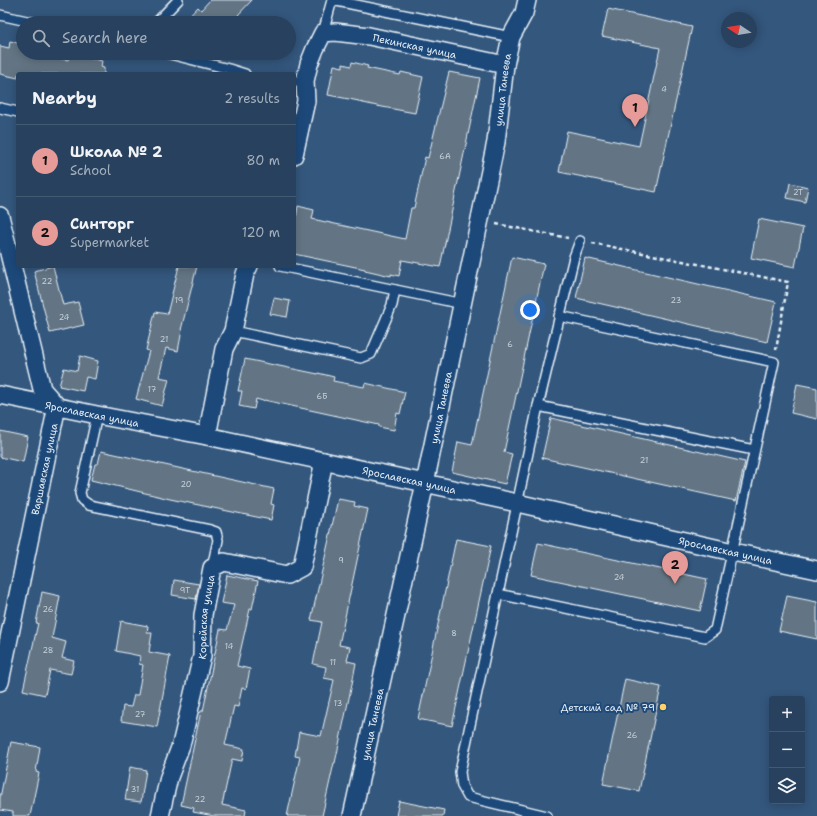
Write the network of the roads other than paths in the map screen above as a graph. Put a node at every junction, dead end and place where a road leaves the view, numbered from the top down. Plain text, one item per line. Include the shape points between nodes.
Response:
1 (178, 0) edge
2 (332, 0) edge
3 (527, 0) edge
4 (0, 15) edge
5 (163, 16) edge
6 (16, 19) edge
7 (324, 33) junction
8 (511, 37) junction
9 (194, 60) edge
10 (505, 65) junction
11 (239, 72) edge
12 (299, 81) edge
13 (0, 108) edge
14 (16, 112) edge
15 (296, 146) edge
16 (0, 216) edge
17 (580, 241) road end
18 (248, 268) edge
19 (290, 268) edge
20 (395, 290) junction
21 (462, 304) junction
22 (559, 316) junction
23 (233, 331) junction
24 (0, 395) edge
25 (57, 406) junction
26 (538, 406) junction
27 (97, 415) junction
28 (207, 436) junction
29 (754, 450) junction
30 (324, 462) junction
31 (425, 483) junction
32 (517, 503) junction
33 (733, 552) junction
34 (212, 568) junction
35 (817, 570) edge
36 (498, 594) junction
37 (4, 638) edge
38 (0, 682) edge
39 (160, 816) edge
40 (352, 816) edge
41 (547, 816) edge

1 - 5 lane
2 - 7 lane
2 - 8 lane
3 - 8 street, улица Танеева via 524,13
4 - 6 lane
7 - 10 street, Пекинская улица via 369,36
7 - 12 street
8 - 10 street, улица Танеева
9 - 11 lane
10 - 21 street, улица Танеева via 496,142
12 - 15 street via 306,101
13 - 14 lane
16 - 25 street via 42,389
17 - 22 lane
18 - 23 street via 244,274
19 - 20 lane
20 - 21 lane
20 - 23 lane via 392,305 371,354 361,358
21 - 31 street, улица Танеева
22 - 26 lane
22 - 29 lane via 774,362
23 - 28 street via 224,349
24 - 25 street, Ярославская улица
25 - 27 street, Ярославская улица
25 - 37 street, Варшавская улица
26 - 29 lane
26 - 32 lane
27 - 28 street, Ярославская улица
27 - 34 lane via 80,493 82,500 89,505 216,532 218,540
28 - 30 street, Ярославская улица
29 - 33 lane
30 - 31 street, Ярославская улица
30 - 34 street, Корейская улица via 302,567 288,575 224,562
31 - 32 street, Ярославская улица
31 - 40 street, улица Танеева
32 - 33 street, Ярославская улица
32 - 36 lane
33 - 35 street, Ярославская улица
33 - 36 lane via 715,630 705,637
34 - 39 street, Корейская улица via 203,615 202,656 181,745 169,777
36 - 41 lane via 460,772 462,786 468,797
37 - 38 street, Варшавская улица

